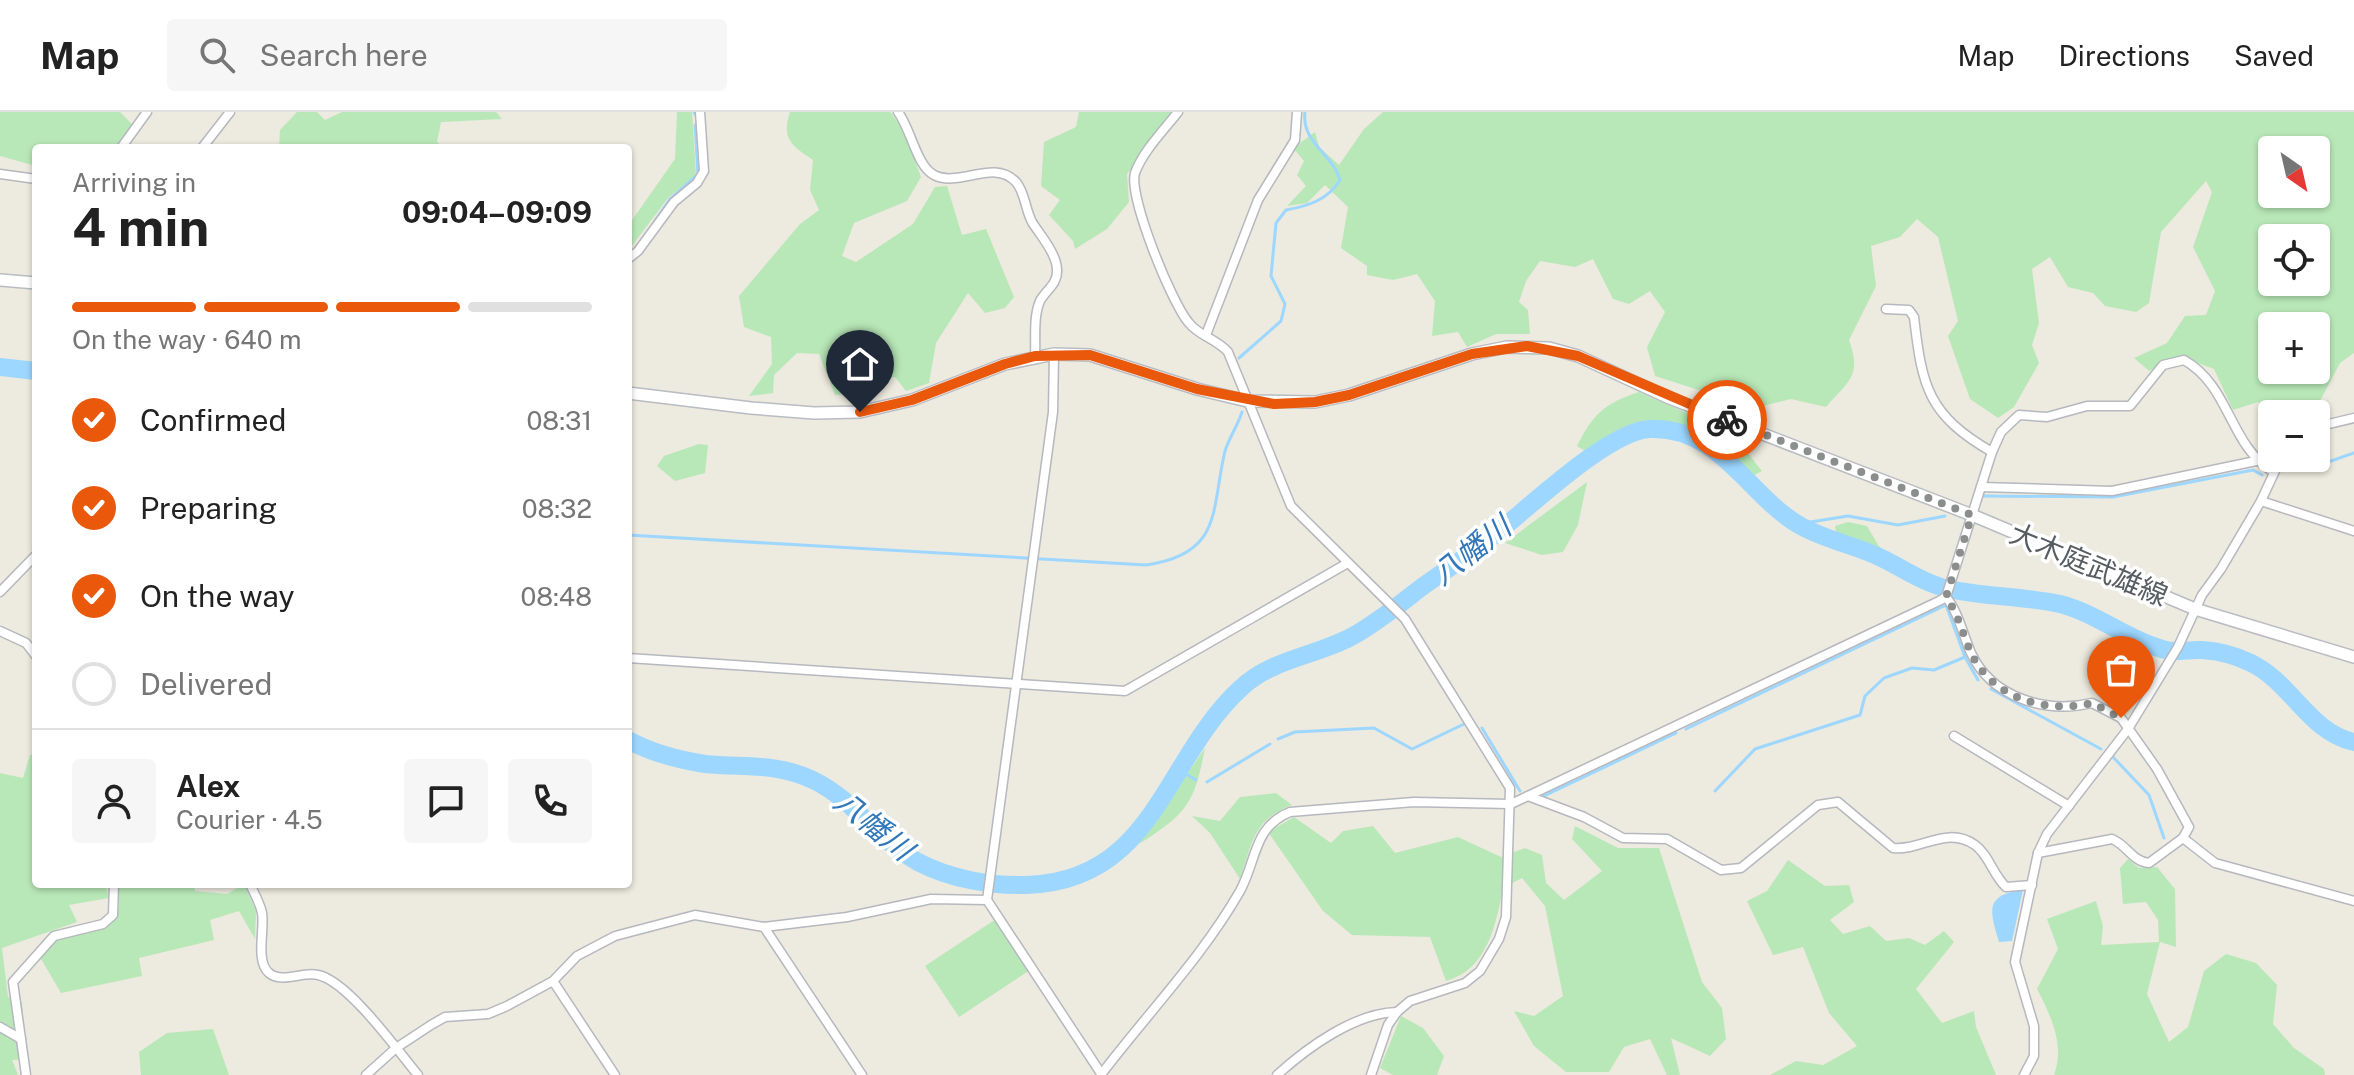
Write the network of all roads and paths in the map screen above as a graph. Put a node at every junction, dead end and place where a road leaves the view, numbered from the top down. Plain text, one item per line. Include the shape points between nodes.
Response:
1 (147, 112) edge
2 (230, 112) edge
3 (700, 112) edge
4 (898, 112) edge
5 (1178, 112) edge
6 (1297, 112) edge
7 (124, 144) edge
8 (205, 144) edge
9 (0, 174) edge
10 (32, 178) edge
11 (632, 256) edge
12 (0, 280) edge
13 (32, 283) edge
14 (1886, 309) dead end
15 (1206, 335) junction
16 (1054, 354) junction
17 (1035, 356) junction
18 (632, 393) edge
19 (1247, 401) junction
20 (2354, 418) edge
21 (2330, 424) edge
22 (1992, 452) junction
23 (2256, 461) joint
24 (2272, 472) edge
25 (1981, 487) junction
26 (2261, 501) junction
27 (1972, 515) junction
28 (2354, 531) edge
29 (32, 559) edge
30 (1346, 564) junction
31 (0, 592) edge
32 (1946, 597) junction
33 (2195, 609) junction
34 (0, 631) edge
35 (32, 651) edge
36 (2354, 657) edge
37 (632, 658) edge
38 (1017, 684) junction
39 (2128, 729) junction
40 (1954, 736) dead end
41 (1528, 796) junction
42 (1511, 804) junction
43 (2069, 806) junction
44 (2183, 838) junction
45 (2038, 853) junction
46 (2032, 885) junction
47 (114, 888) edge
48 (252, 888) edge
49 (987, 897) junction
50 (2354, 901) edge
51 (764, 927) junction
52 (553, 981) junction
53 (1397, 1012) junction
54 (0, 1027) edge
55 (21, 1039) junction
56 (396, 1048) junction
57 (1102, 1074) edge
58 (26, 1075) edge
59 (366, 1075) edge
60 (418, 1075) edge
61 (615, 1075) edge
62 (862, 1075) edge
63 (1277, 1075) edge
64 (1371, 1075) edge
65 (2024, 1075) edge

1 - 7 street
2 - 8 street
3 - 11 street via 704,171
4 - 17 street via 909,125 924,166 934,175 993,172 1018,183 1030,218 1057,262 1058,273 1037,312
5 - 15 street via 1142,160 1134,193 1181,312
6 - 15 street via 1295,140 1258,200
9 - 10 street
12 - 13 main road
14 - 22 street via 1909,310 1914,317 1920,368 1937,409 1956,431
15 - 19 street via 1228,352
16 - 17 main road, 大木庭武雄線
16 - 19 main road, 大木庭武雄線 via 1090,355
16 - 38 street via 1053,412
17 - 18 main road, 大木庭武雄線 via 912,400 860,412 766,410
19 - 27 main road, 大木庭武雄線 via 1315,402 1472,354 1507,347 1549,348
19 - 30 street via 1291,506
20 - 21 street
22 - 23 street via 2001,432 2019,415 2047,417 2087,406 2130,406 2163,365 2184,360 2212,380
22 - 25 street
23 - 25 street via 2112,491
24 - 26 street
25 - 27 street
26 - 28 street
26 - 33 street
27 - 32 street
27 - 33 main road, 大木庭武雄線
29 - 31 street
30 - 38 street via 1125,691
30 - 42 street via 1405,619 1510,788
32 - 39 street via 1987,680 2034,705 2072,708 2092,703 2121,718
32 - 41 street
33 - 36 main road, 大木庭武雄線
33 - 39 street
34 - 35 street
37 - 38 street
38 - 49 street
39 - 43 street
39 - 44 street via 2189,827
40 - 43 street
41 - 42 street
41 - 46 street via 1623,838 1677,842 1731,871 1818,805 1838,802 1893,848 1904,850 1934,838 1964,839 1976,846 2006,887
42 - 53 street via 1506,917 1499,939 1480,971 1465,983 1410,1001
42 - 57 street via 1414,802 1290,812 1275,818 1258,839 1247,875 1224,916
43 - 45 street
44 - 45 street via 2149,863 2112,839
44 - 50 street via 2215,863
45 - 46 street
46 - 65 street via 2015,962 2034,1026 2034,1056
47 - 55 street via 113,915 103,924 54,936 13,982
48 - 56 street via 262,911 264,965 269,973 317,974 329,980 378,1024
49 - 51 street via 931,899
49 - 57 street
51 - 52 street via 695,915 591,946
51 - 62 street
52 - 56 street via 488,1014 445,1017
52 - 61 street
53 - 63 street via 1378,1012 1349,1025
53 - 64 street
54 - 55 street
55 - 58 street
56 - 59 street
56 - 60 street

